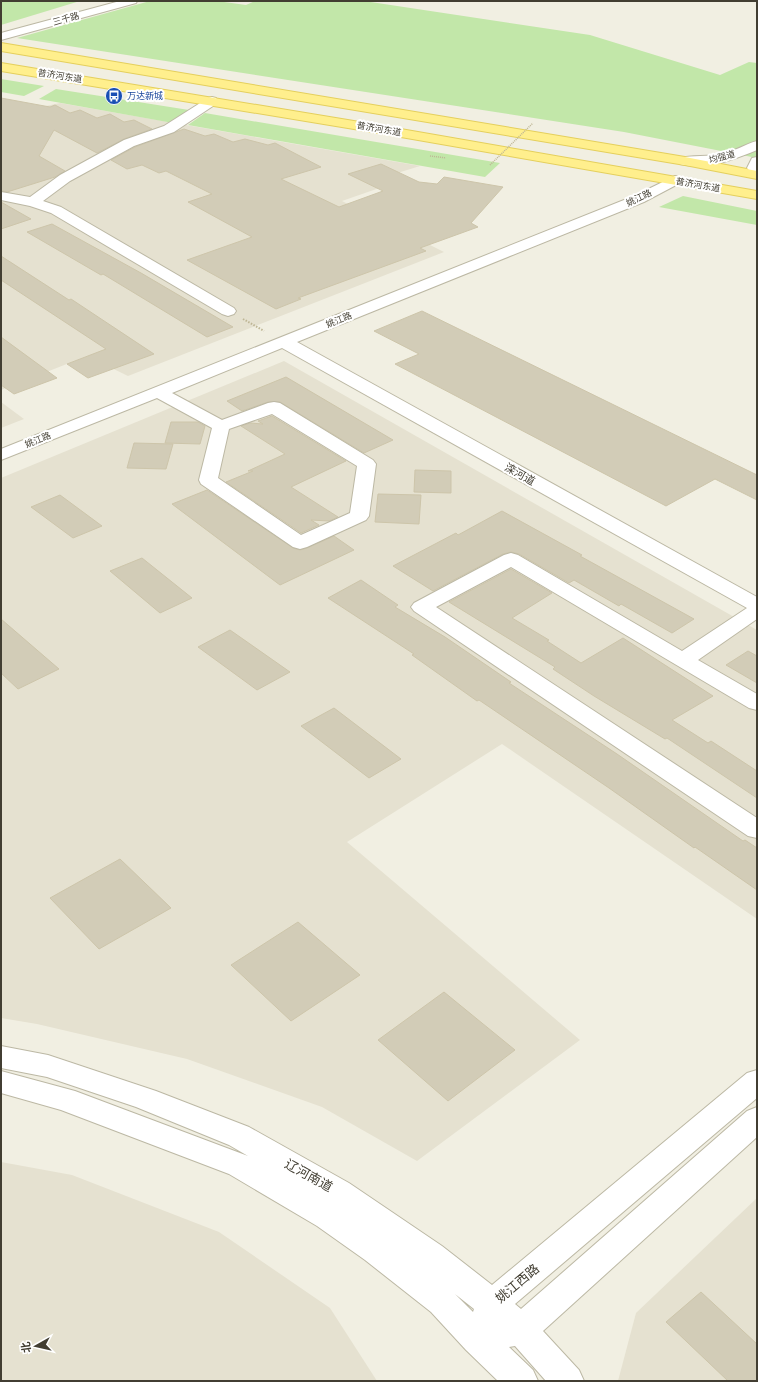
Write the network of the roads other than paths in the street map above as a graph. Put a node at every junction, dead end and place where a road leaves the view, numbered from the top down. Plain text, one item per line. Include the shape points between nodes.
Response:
1 (108, 1) edge
2 (132, 1) edge
3 (1, 31) edge
4 (1, 38) edge
5 (1, 47) edge
6 (1, 66) edge
7 (212, 101) junction
8 (757, 145) edge
9 (685, 161) junction
10 (757, 161) edge
11 (757, 171) edge
12 (757, 175) edge
13 (675, 180) junction
14 (757, 195) edge
15 (1, 196) edge
16 (34, 202) junction
17 (228, 310) road end
18 (284, 342) junction
19 (158, 392) junction
20 (221, 426) junction
21 (1, 455) edge
22 (757, 605) edge
23 (757, 610) edge
24 (683, 660) junction
25 (757, 703) edge
26 (757, 830) edge
27 (1, 1057) edge
28 (757, 1081) edge
29 (1, 1082) edge
30 (757, 1119) edge
31 (492, 1304) junction
32 (521, 1330) junction
33 (477, 1339) junction
34 (521, 1381) edge
35 (567, 1381) edge

1 - 3 street, 三千路
2 - 4 street, 三千路
5 - 9 main road, 普济河东道
6 - 7 main road, 普济河东道
7 - 13 main road, 普济河东道
7 - 16 street via 169,129 129,143 65,178
8 - 9 street, 均强道 via 728,157 709,161
9 - 12 main road, 普济河东道
10 - 11 street via 754,168
13 - 14 main road, 普济河东道
13 - 18 street, 姚江路 via 639,200
15 - 16 street
16 - 17 street via 56,210
18 - 19 street, 姚江路
18 - 22 street, 滦河道
19 - 20 street
19 - 21 street, 姚江路
20 - 20 street via 208,480 300,544 359,516 367,464 274,407
23 - 24 street
24 - 25 street
24 - 26 street via 511,559 421,607
27 - 31 street, 辽河南道 via 48,1066 146,1099 239,1136 338,1192 431,1256
28 - 31 street, 姚江西路
29 - 33 street via 65,1099 239,1165 328,1217 376,1250 442,1302
30 - 32 street
31 - 32 street, 辽河南道
31 - 33 street, 姚江西路
32 - 33 street
32 - 35 street, 辽河南道
33 - 34 street

